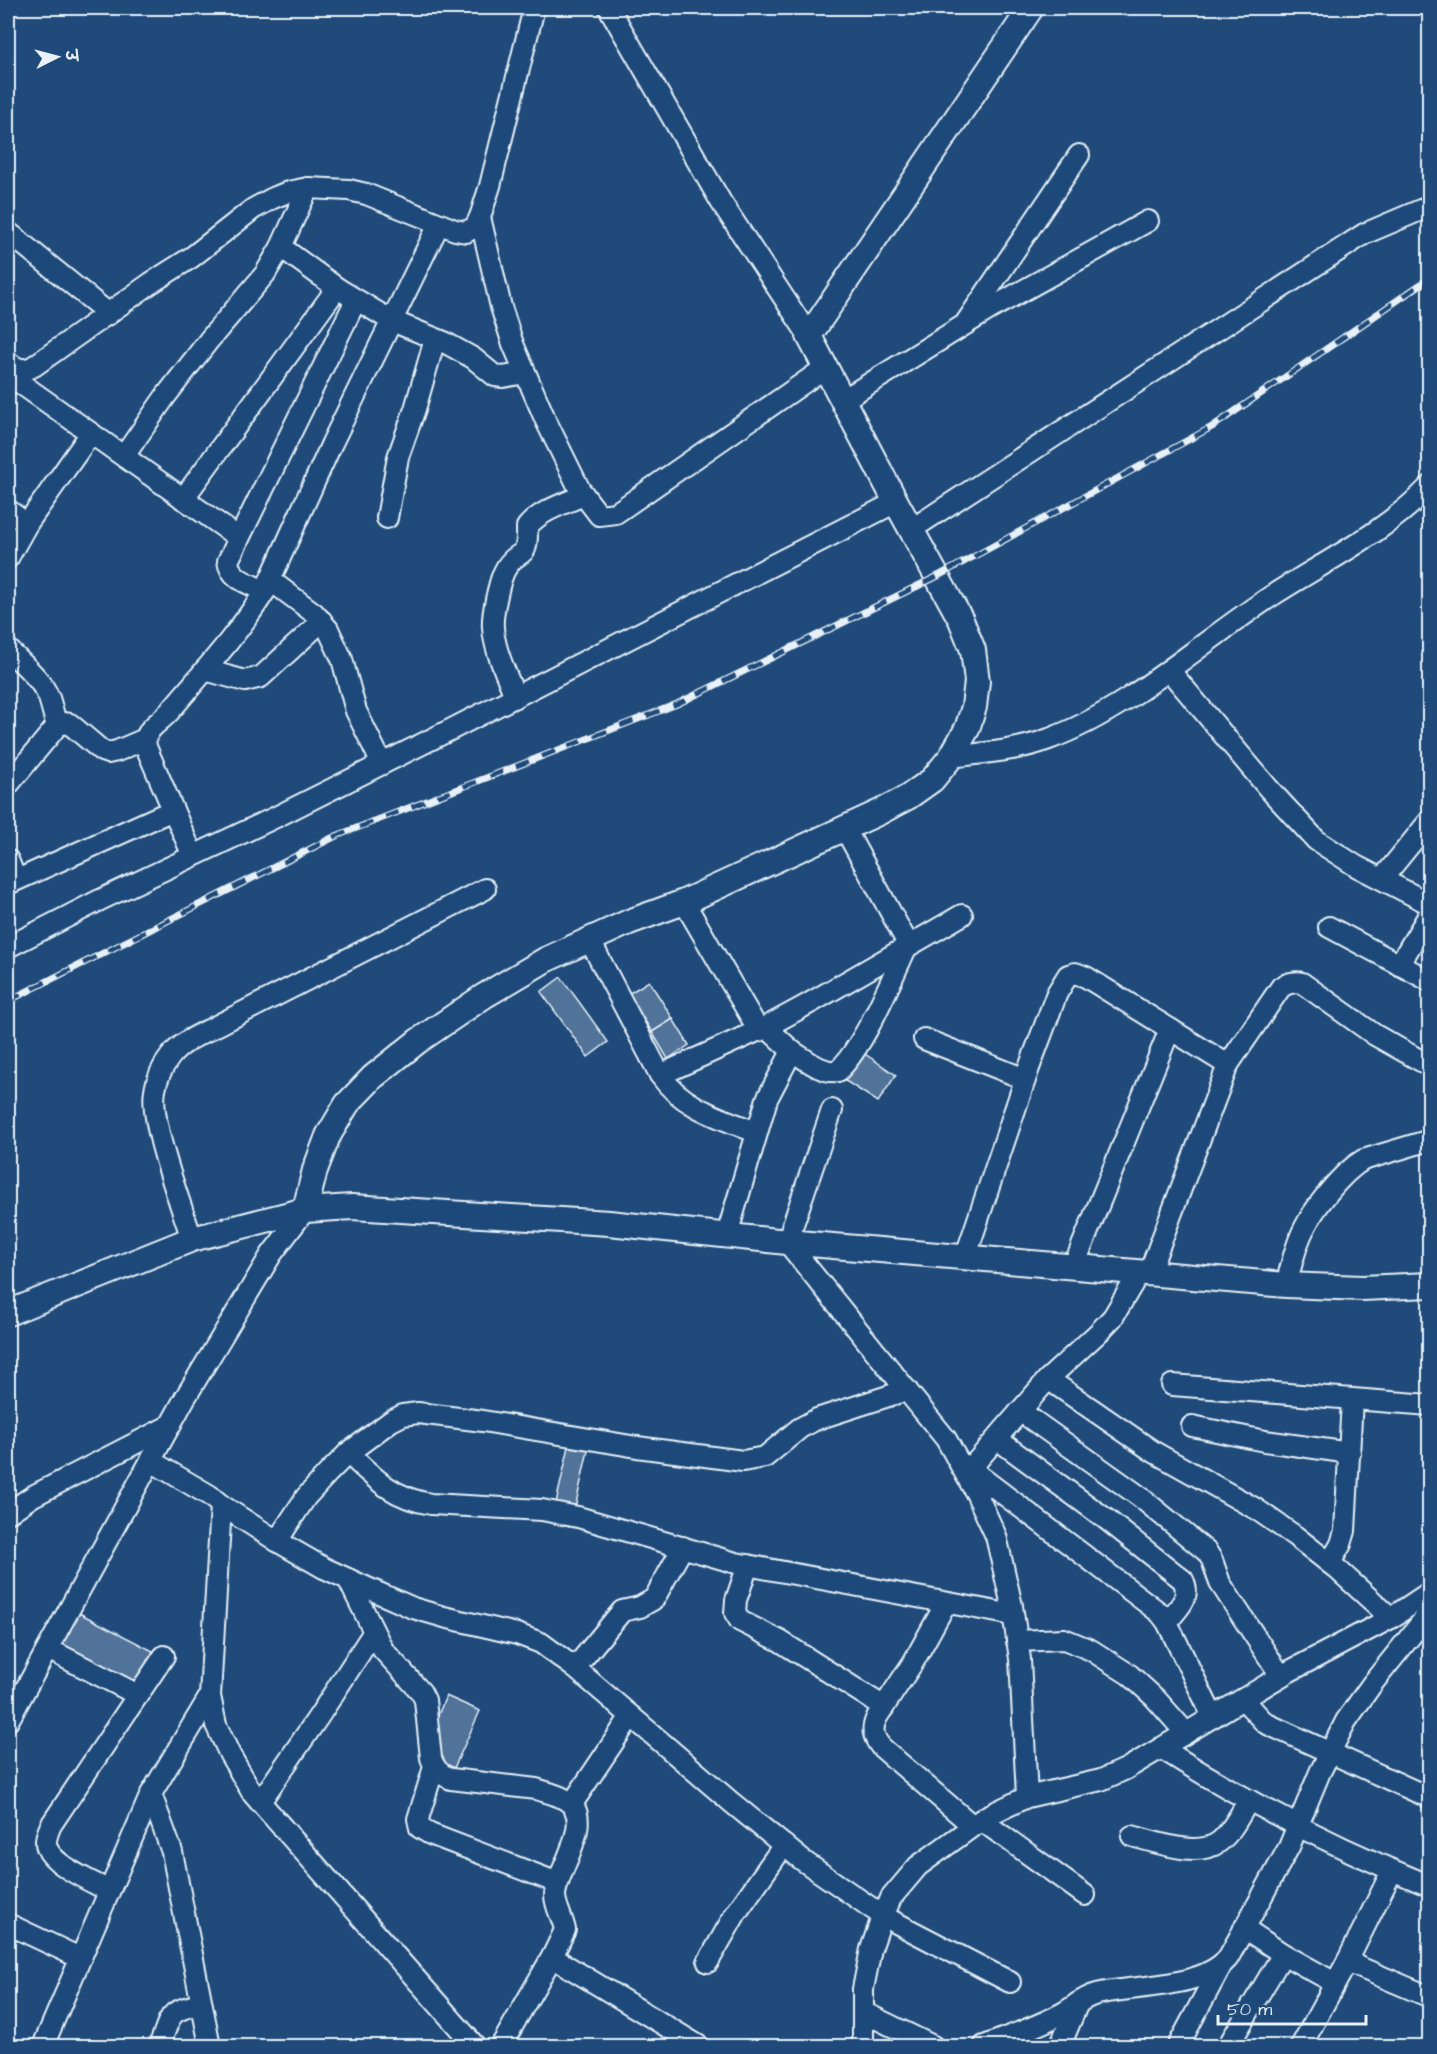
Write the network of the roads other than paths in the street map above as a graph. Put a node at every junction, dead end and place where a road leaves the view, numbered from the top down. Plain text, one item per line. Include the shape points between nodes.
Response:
1 (534, 8) edge
2 (609, 8) edge
3 (1031, 8) edge
4 (1079, 155) dead end
5 (308, 188) junction
6 (1430, 206) edge
7 (480, 217) junction
8 (1148, 221) dead end
9 (439, 224) junction
10 (8, 232) edge
11 (281, 248) junction
12 (337, 288) junction
13 (356, 300) junction
14 (109, 314) junction
15 (392, 321) junction
16 (963, 326) junction
17 (809, 336) junction
18 (435, 339) junction
19 (825, 368) junction
20 (525, 373) junction
21 (12, 374) edge
22 (843, 400) junction
23 (91, 433) junction
24 (124, 456) junction
25 (1429, 488) edge
26 (584, 495) junction
27 (183, 499) junction
28 (896, 502) junction
29 (8, 510) edge
30 (387, 518) dead end
31 (27, 524) junction
32 (912, 530) junction
33 (239, 538) junction
34 (8, 558) edge
35 (267, 586) junction
36 (322, 621) junction
37 (8, 649) edge
38 (205, 670) junction
39 (1169, 670) junction
40 (515, 697) junction
41 (57, 726) junction
42 (145, 739) junction
43 (951, 757) junction
44 (382, 764) junction
45 (8, 785) edge
46 (173, 810) junction
47 (1430, 820) edge
48 (845, 829) junction
49 (193, 856) junction
50 (8, 860) edge
51 (1382, 879) junction
52 (12, 882) edge
53 (485, 889) dead end
54 (684, 902) junction
55 (1430, 903) edge
56 (1430, 913) edge
57 (962, 915) dead end
58 (1329, 927) dead end
59 (590, 939) junction
60 (908, 944) junction
61 (8, 947) edge
62 (1399, 965) junction
63 (1430, 981) edge
64 (762, 1029) junction
65 (1170, 1029) junction
66 (924, 1039) dead end
67 (792, 1051) junction
68 (1228, 1065) junction
69 (1430, 1066) edge
70 (660, 1075) junction
71 (1025, 1079) junction
72 (832, 1110) dead end
73 (756, 1132) junction
74 (1430, 1140) edge
75 (304, 1210) junction
76 (727, 1235) junction
77 (192, 1239) junction
78 (788, 1242) junction
79 (965, 1258) junction
80 (1073, 1268) junction
81 (1144, 1273) junction
82 (1286, 1285) junction
83 (1430, 1285) edge
84 (8, 1313) edge
85 (1047, 1379) junction
86 (1172, 1385) dead end
87 (907, 1390) junction
88 (1352, 1399) junction
89 (1430, 1405) edge
90 (1020, 1411) junction
91 (171, 1425) junction
92 (1192, 1426) dead end
93 (997, 1439) junction
94 (348, 1453) junction
95 (1350, 1453) junction
96 (151, 1461) junction
97 (964, 1465) junction
98 (221, 1504) junction
99 (8, 1513) edge
100 (277, 1541) junction
101 (683, 1547) junction
102 (1330, 1563) junction
103 (748, 1565) junction
104 (348, 1580) junction
105 (1430, 1593) edge
106 (946, 1603) junction
107 (1430, 1612) edge
108 (1013, 1615) junction
109 (1391, 1618) junction
110 (1167, 1622) junction
111 (373, 1633) junction
112 (1017, 1641) junction
113 (48, 1649) junction
114 (164, 1656) dead end
115 (575, 1668) junction
116 (1281, 1676) junction
117 (138, 1695) junction
118 (210, 1696) junction
119 (1243, 1699) junction
120 (884, 1707) junction
121 (631, 1716) junction
122 (1213, 1717) junction
123 (8, 1721) edge
124 (1186, 1733) junction
125 (1161, 1748) junction
126 (1330, 1753) junction
127 (434, 1767) junction
128 (151, 1794) junction
129 (1027, 1797) junction
130 (1430, 1798) edge
131 (1249, 1800) junction
132 (260, 1802) junction
133 (572, 1804) junction
134 (977, 1823) junction
135 (1298, 1827) junction
136 (1132, 1836) dead end
137 (784, 1845) junction
138 (1392, 1871) junction
139 (558, 1883) junction
140 (1430, 1886) edge
141 (109, 1891) junction
142 (1085, 1895) dead end
143 (883, 1916) junction
144 (8, 1924) edge
145 (1244, 1929) junction
146 (1283, 1954) junction
147 (552, 1957) junction
148 (80, 1958) junction
149 (708, 1962) dead end
150 (1347, 1962) junction
151 (1222, 1964) junction
152 (1010, 1982) dead end
153 (1335, 1983) junction
154 (1430, 1997) edge
155 (1078, 2003) junction
156 (201, 2004) junction
157 (863, 2012) junction
158 (161, 2044) edge
159 (1304, 2045) edge
160 (43, 2046) edge
161 (210, 2046) edge
162 (475, 2046) edge
163 (501, 2046) edge
164 (699, 2046) edge
165 (863, 2046) edge
166 (933, 2046) edge
167 (984, 2046) edge
168 (1060, 2046) edge
169 (1178, 2046) edge
170 (1228, 2046) edge

1 - 7 street
2 - 17 street via 721,202
3 - 17 main road
4 - 16 street
5 - 9 street via 366,194
5 - 11 street
5 - 14 street via 273,198 253,209
6 - 32 street via 1364,234
7 - 9 street via 475,227 466,231
7 - 20 street via 501,307
8 - 16 street
9 - 15 street
10 - 14 street
11 - 12 street
11 - 24 street
12 - 13 street
12 - 27 street
13 - 15 street
13 - 33 street
14 - 21 street via 34,366
15 - 18 street
15 - 35 street
16 - 22 street
17 - 19 main road
18 - 20 street via 473,358 495,376
18 - 30 street via 398,457
19 - 22 main road
19 - 26 street via 616,513 599,515
20 - 26 street
21 - 23 street
22 - 28 main road
23 - 24 street
23 - 31 street
24 - 27 street
25 - 39 street via 1366,537 1273,595
26 - 40 street via 532,520 527,527 525,552 507,565 502,575 493,627
27 - 33 street
28 - 32 main road
28 - 40 street
29 - 31 street
31 - 34 street
32 - 43 main road via 962,620 973,650 977,681 974,707
33 - 35 street via 228,561 232,573 241,580
35 - 36 street
35 - 38 street via 254,609
36 - 38 street via 261,677 245,681
36 - 44 street via 337,647 363,728
37 - 41 street via 43,687
38 - 42 street
39 - 43 street via 1075,729 1016,748
39 - 51 street via 1316,840
40 - 44 street
41 - 42 street via 70,724 108,753
41 - 45 street
42 - 46 street
43 - 48 main road via 932,780 908,797
44 - 49 street
46 - 49 street
46 - 52 street
47 - 51 street
48 - 54 main road
48 - 60 street
49 - 61 street
50 - 52 street
51 - 55 street
53 - 77 street via 216,1026 186,1042 171,1056 154,1092 155,1111
54 - 59 main road
54 - 64 street
56 - 62 street
57 - 60 street
58 - 62 street
59 - 70 street
59 - 75 main road via 484,996 373,1077 348,1104 328,1136
60 - 64 street
60 - 67 street via 870,1022 838,1071 829,1072
62 - 63 street
64 - 67 street
64 - 70 street
65 - 68 street
65 - 71 street via 1075,972 1068,975 1057,993
65 - 80 street
66 - 71 street
67 - 73 street via 767,1098
68 - 69 street via 1276,994 1296,981 1375,1035
68 - 81 street
70 - 73 street via 682,1099
71 - 79 street
72 - 78 street
73 - 76 street
74 - 82 street via 1363,1160 1335,1183 1303,1231
75 - 76 main road via 352,1207 422,1211
75 - 77 main road
75 - 91 street via 270,1255
76 - 78 main road
77 - 84 main road
78 - 79 main road
78 - 87 street
79 - 80 main road
80 - 81 main road
81 - 82 main road
81 - 85 street via 1113,1317
82 - 83 main road
85 - 90 street
85 - 102 street via 1154,1452 1257,1509
86 - 88 street
87 - 94 street via 817,1419 765,1457 754,1460 709,1457 418,1413 391,1421
87 - 97 street
88 - 89 street
88 - 95 street
90 - 93 street
90 - 116 street via 1139,1496 1207,1552 1220,1583
91 - 96 street
91 - 99 street via 33,1496
92 - 95 street
93 - 97 street
93 - 110 street via 1183,1580 1185,1600
94 - 100 street via 306,1497
94 - 101 street via 376,1481 416,1502 542,1510
95 - 102 street via 1345,1531
96 - 98 street
96 - 113 street
97 - 108 street via 996,1536
97 - 110 street via 1150,1604
98 - 100 street
98 - 118 street
100 - 104 street
101 - 103 street
101 - 115 street via 654,1599 622,1611
102 - 109 street
103 - 106 street
103 - 120 street via 736,1600 735,1613 740,1621 780,1641
104 - 111 street
104 - 115 street via 413,1608 541,1643
105 - 109 street
106 - 108 street
106 - 120 street
107 - 126 street via 1372,1684
108 - 112 street
109 - 116 street
110 - 122 street
111 - 127 street via 425,1700
111 - 132 street
112 - 124 street via 1064,1639 1091,1650 1130,1676
112 - 129 street
113 - 117 street
113 - 123 street
114 - 117 street
115 - 121 street
116 - 119 street
117 - 141 street via 46,1838 47,1848 63,1866
118 - 128 street
118 - 132 street via 216,1725 230,1755
119 - 122 street
119 - 126 street via 1265,1723
120 - 134 street via 873,1725 875,1740
121 - 133 street
121 - 137 street
122 - 124 street
124 - 125 street
125 - 129 street via 1101,1780
125 - 131 street
126 - 130 street
126 - 135 street
127 - 133 street via 451,1779 536,1789
127 - 139 street via 418,1819 420,1828
128 - 141 street
128 - 156 street via 172,1852
129 - 134 street
131 - 135 street
131 - 136 street via 1221,1840 1204,1848 1187,1849
132 - 162 street
133 - 139 street via 577,1814 577,1835
134 - 142 street
134 - 143 street via 918,1866 891,1898
135 - 138 street
135 - 145 street
137 - 143 street
137 - 149 street via 736,1913
138 - 140 street
138 - 150 street
139 - 147 street via 556,1903 565,1930
141 - 148 street
143 - 152 street
143 - 157 street via 871,1949
144 - 148 street
145 - 146 street
145 - 151 street
146 - 153 street
146 - 170 street
147 - 163 street
147 - 164 street
148 - 160 street
150 - 153 street
150 - 154 street
151 - 155 street via 1187,1979 1094,1995
151 - 169 street
153 - 159 street
155 - 167 street via 1045,2022
155 - 168 street
156 - 158 street via 177,2009
156 - 161 street
157 - 165 street
157 - 166 street

